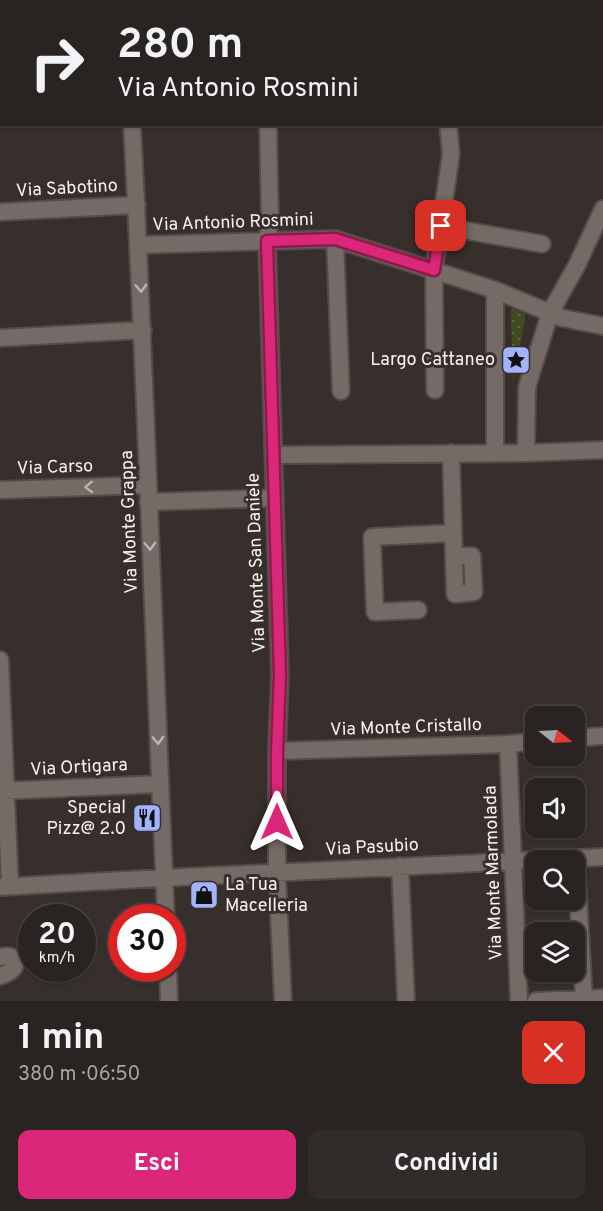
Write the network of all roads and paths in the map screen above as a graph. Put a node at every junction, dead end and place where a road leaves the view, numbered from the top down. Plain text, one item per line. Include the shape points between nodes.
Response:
1 (132, 126) edge
2 (268, 126) edge
3 (448, 126) edge
4 (136, 205) junction
5 (603, 209) edge
6 (0, 212) edge
7 (441, 226) junction
8 (335, 239) junction
9 (267, 241) junction
10 (542, 244) dead end
11 (138, 245) junction
12 (434, 270) junction
13 (495, 290) junction
14 (550, 313) junction
15 (603, 326) edge
16 (143, 330) junction
17 (0, 338) edge
18 (435, 390) dead end
19 (341, 391) dead end
20 (603, 450) edge
21 (451, 453) junction
22 (495, 453) junction
23 (526, 453) junction
24 (274, 455) junction
25 (0, 490) edge
26 (148, 493) junction
27 (275, 498) junction
28 (453, 533) junction
29 (454, 556) dead end
30 (418, 610) dead end
31 (0, 660) edge
32 (603, 736) edge
33 (585, 737) edge
34 (525, 742) edge
35 (508, 744) junction
36 (277, 751) junction
37 (160, 784) junction
38 (3, 791) edge
39 (603, 857) edge
40 (585, 858) edge
41 (525, 860) edge
42 (513, 861) junction
43 (400, 866) junction
44 (277, 873) junction
45 (164, 878) junction
46 (5, 886) edge
47 (165, 904) edge
48 (579, 910) edge
49 (0, 957) edge
50 (0, 976) edge
51 (168, 982) edge
52 (603, 998) edge
53 (584, 1000) edge
54 (169, 1001) edge
55 (283, 1001) edge
56 (406, 1001) edge
57 (519, 1001) edge
58 (536, 1001) edge

1 - 4 street, Via Monte Grappa
2 - 9 street, Via Monte San Daniele
3 - 7 street via 451,154
4 - 6 street, Via Sabotino
4 - 11 street, Via Monte Grappa
5 - 14 street
7 - 10 street
7 - 12 street
8 - 9 street, Via Antonio Rosmini
8 - 12 street, Via Antonio Rosmini
8 - 19 street
9 - 11 street, Via Antonio Rosmini
9 - 24 street, Via Monte San Daniele
11 -> 16 street, Via Monte Grappa
12 - 13 street, Via Antonio Rosmini
12 - 18 street
13 - 14 street, Via Antonio Rosmini
13 - 22 street
14 - 15 street, Via Antonio Rosmini
14 - 23 street via 527,387
16 - 17 street
16 - 26 street, Via Monte Grappa
20 - 23 street
21 - 22 street
21 - 24 street
21 - 28 street
22 - 23 street
24 - 27 street, Via Monte San Daniele
26 -> 25 street, Via Carso
26 - 27 street, Via Carso
26 -> 37 street, Via Monte Grappa
27 - 36 street, Via Monte San Daniele via 280,675
28 - 29 street
28 - 30 street via 372,537 375,612
31 - 38 street
32 - 33 street
34 - 35 street, Via Monte Cristallo
35 - 36 street, Via Monte Cristallo
35 - 42 street, Via Monte Marmolada
36 - 44 street, Via Monte San Daniele
37 - 38 street, Via Ortigara
37 - 45 street, Via Monte Grappa
38 - 46 street
39 - 40 street, Via Pasubio
41 - 42 street, Via Pasubio
42 - 43 street, Via Pasubio
42 - 57 street, Via Monte Marmolada
43 - 44 street, Via Pasubio
43 - 56 street
44 - 45 street, Via Pasubio
44 - 55 street, Via Monte San Daniele
45 - 46 street, Via Pasubio
45 - 47 street, Via Monte Grappa
48 - 53 street
49 - 50 street via 9,956 16,962 10,973
51 - 54 street
52 - 53 street
53 - 58 street

